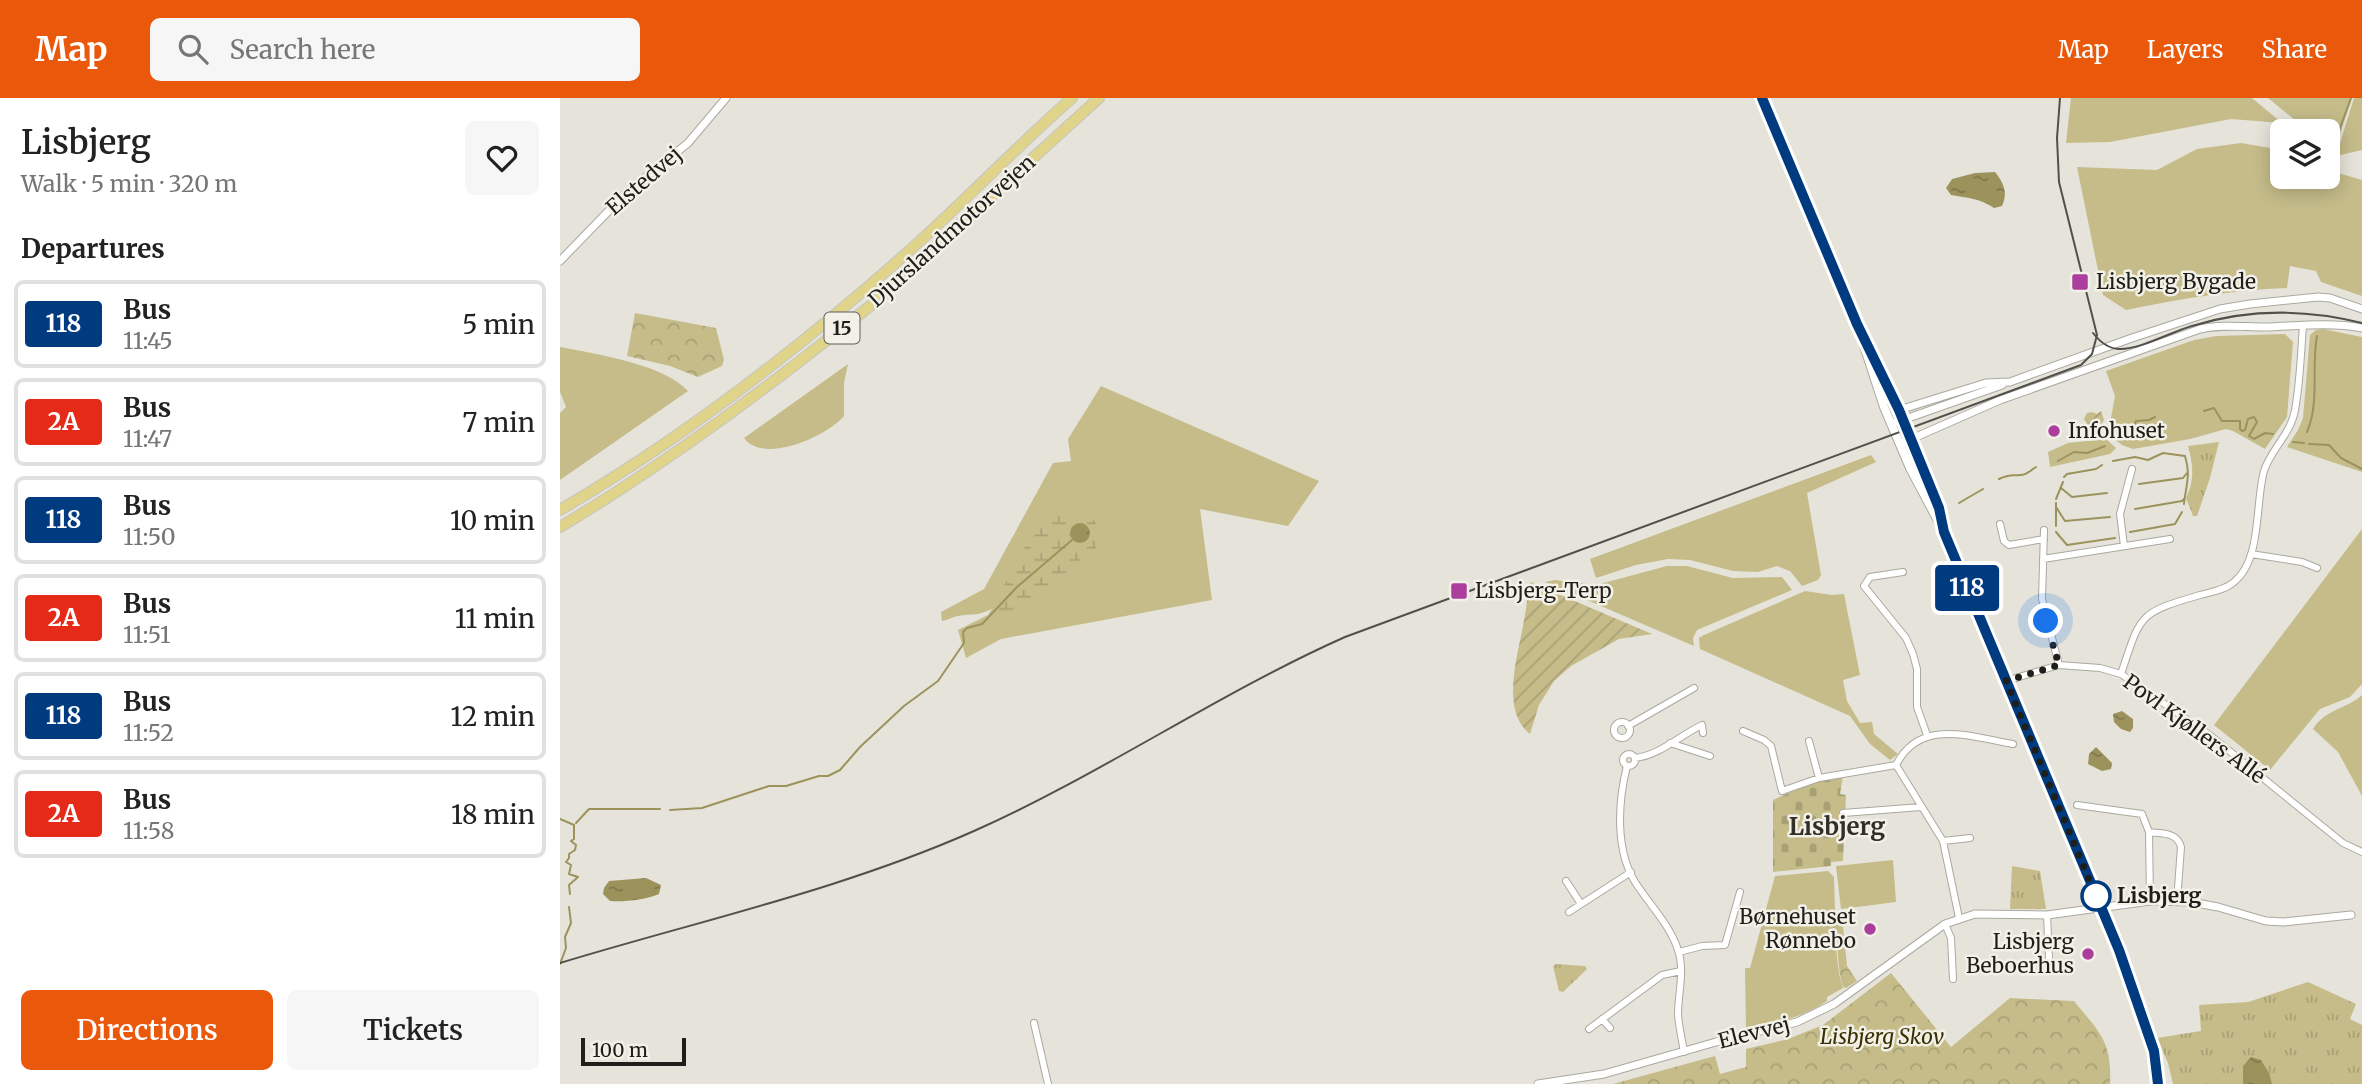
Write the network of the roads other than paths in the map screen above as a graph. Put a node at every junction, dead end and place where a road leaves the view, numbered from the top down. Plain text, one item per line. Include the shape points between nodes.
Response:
1 (726, 98) edge
2 (1070, 98) edge
3 (1099, 98) edge
4 (1762, 98) edge
5 (560, 261) edge
6 (2362, 309) edge
7 (1857, 324) junction
8 (2303, 326) junction
9 (2362, 328) edge
10 (2010, 382) junction
11 (1899, 410) junction
12 (1903, 420) junction
13 (1891, 424) junction
14 (1911, 440) junction
15 (1900, 444) junction
16 (2132, 469) dead end
17 (560, 510) edge
18 (2000, 524) dead end
19 (560, 527) edge
20 (2044, 530) dead end
21 (1944, 532) junction
22 (2170, 539) dead end
23 (2044, 540) junction
24 (2124, 546) junction
25 (2251, 554) junction
26 (2043, 559) junction
27 (2317, 568) dead end
28 (1903, 572) dead end
29 (2059, 665) junction
30 (2122, 674) junction
31 (2006, 681) junction
32 (1694, 688) dead end
33 (1628, 726) junction
34 (1743, 731) dead end
35 (1703, 733) dead end
36 (1927, 735) junction
37 (1623, 738) junction
38 (1809, 741) dead end
39 (1670, 743) junction
40 (2013, 744) dead end
41 (1627, 754) junction
42 (1710, 756) dead end
43 (1635, 758) junction
44 (1896, 765) junction
45 (1627, 766) junction
46 (1819, 778) junction
47 (2077, 805) dead end
48 (1921, 807) junction
49 (1843, 813) dead end
50 (2149, 832) junction
51 (1969, 838) dead end
52 (1943, 841) junction
53 (2362, 852) edge
54 (1630, 872) junction
55 (1566, 881) dead end
56 (1741, 892) dead end
57 (2150, 901) junction
58 (2177, 901) junction
59 (1581, 904) junction
60 (2101, 908) junction
61 (1569, 912) dead end
62 (2047, 915) junction
63 (2351, 915) dead end
64 (1959, 918) junction
65 (1945, 924) junction
66 (1679, 952) junction
67 (2049, 958) dead end
68 (1681, 971) junction
69 (1953, 979) dead end
70 (1602, 1020) junction
71 (1034, 1023) dead end
72 (1610, 1028) dead end
73 (1589, 1029) dead end
74 (1684, 1052) junction
75 (1048, 1084) edge
76 (1538, 1084) edge
77 (2158, 1084) edge

1 - 5 street, Elstedvej via 688,143 626,193
2 - 17 highway, Djurslandmotorvejen / 15 via 938,224 818,329 679,433
3 - 19 highway, Djurslandmotorvejen / 15 via 870,306 730,414
4 - 7 main road
6 - 10 street via 2318,297 2233,306 2184,319
7 - 11 main road
7 - 13 main road
8 - 9 street via 2321,323
8 - 14 street via 2212,326 2189,332 2000,400
8 - 25 street via 2295,412 2264,473
10 - 11 street via 1986,383
10 - 12 street
11 - 12 main road
12 - 13 street
12 - 14 main road
13 - 15 main road
14 - 15 street
14 - 21 main road
15 - 21 main road
16 - 24 street via 2120,514
18 - 23 street via 2008,545
20 - 23 street
21 - 31 main road
22 - 24 street
23 - 26 street
24 - 26 street
25 - 27 street
25 - 30 street via 2233,583 2147,614 2136,629
26 - 29 street via 2044,610
28 - 36 street via 1870,577 1864,586 1906,638 1913,654 1917,707
29 - 30 street, Povl Kjøllers Allé via 2085,665
29 - 31 street, Povl Kjøllers Allé
30 - 53 street, Povl Kjøllers Allé via 2211,736 2343,843
31 - 60 main road
32 - 33 street
33 - 37 street via 1629,733
33 - 37 street via 1621,722 1614,727
34 - 46 street via 1770,746 1782,791
35 - 39 street via 1702,725
36 - 40 street via 1941,732
36 - 44 street via 1900,756
37 - 41 street
38 - 46 street
39 - 42 street
39 - 43 street via 1655,754
41 - 43 street
41 - 45 street via 1622,759
43 - 45 street via 1633,765
44 - 46 street
44 - 48 street
45 - 54 street via 1621,836
47 - 50 street via 2137,811
48 - 49 street
48 - 52 street
50 - 57 street
50 - 58 street via 2174,835 2179,840
51 - 52 street
52 - 64 street
54 - 59 street
54 - 66 street
55 - 59 street
56 - 66 street via 1725,944
57 - 58 street, Elevvej
57 - 60 street, Elevvej
58 - 63 street, Elevvej via 2284,922
59 - 61 street
60 - 62 street, Elevvej
60 - 77 main road via 2154,1051
62 - 64 street, Elevvej
62 - 67 street
64 - 65 street, Elevvej
65 - 69 street via 1951,938
65 - 74 street, Elevvej via 1816,1015
66 - 68 street
68 - 70 street via 1662,975
68 - 74 street via 1678,1014
70 - 72 street
70 - 73 street
71 - 75 street
74 - 76 street, Elevvej via 1604,1074

